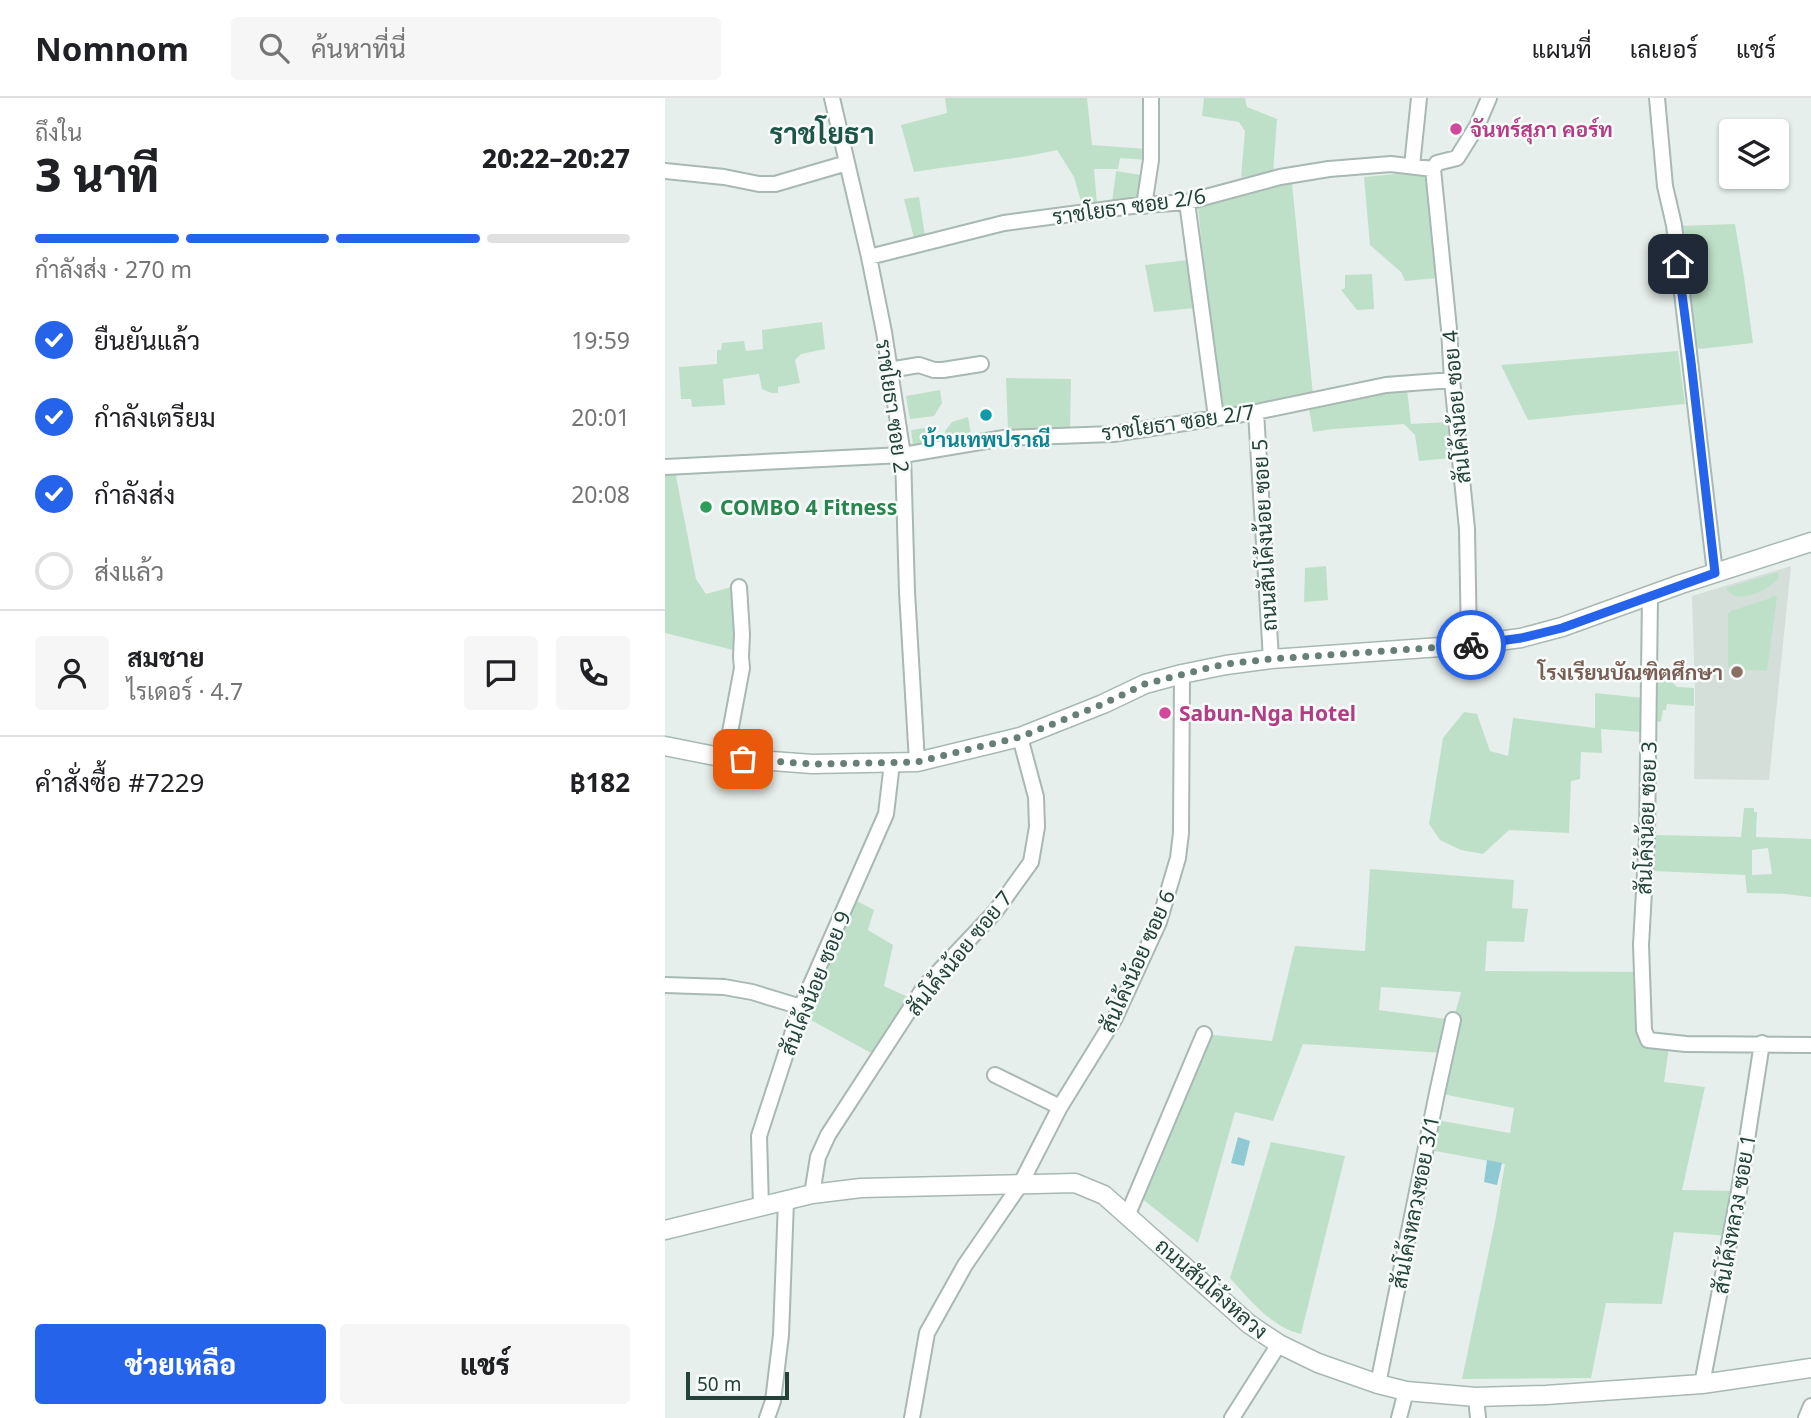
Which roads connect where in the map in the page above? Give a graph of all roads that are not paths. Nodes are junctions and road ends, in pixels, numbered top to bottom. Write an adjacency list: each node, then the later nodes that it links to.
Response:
1 (832, 98): 6 (street, ราชโยธา ซอย 2)
2 (1151, 98): 11 (street)
3 (1419, 98): 7 (street)
4 (1489, 98): 8 (street)
5 (1657, 98): 21 (street)
6 (847, 163): 9 (street); 12 (street, ราชโยธา ซอย 2)
7 (1412, 166): 8 (street, ราชโยธา ซอย 2/6); 10 (street, ราชโยธา ซอย 2/6)
8 (1433, 169): 15 (street, สันโค้งน้อย ซอย 4)
9 (665, 171)
10 (1187, 202): 11 (street, ราชโยธา ซอย 2/6); 17 (street)
11 (1144, 206): 12 (street, ราชโยธา ซอย 2/6)
12 (869, 257): 14 (street, ราชโยธา ซอย 2)
13 (981, 364): 14 (street)
14 (889, 370): 18 (street, ราชโยธา ซอย 2)
15 (1452, 380): 16 (street, ราชโยธา ซอย 2/7); 24 (street, สันโค้งน้อย ซอย 4)
16 (1256, 412): 17 (street, ราชโยธา ซอย 2/7); 25 (street, ถนนสันโค้งน้อย ซอย 5)
17 (1216, 417): 18 (street, ราชโยธา ซอย 2/7)
18 (903, 455): 19 (street, ราชโยธา ซอย 2/7); 30 (street, ราชโยธา ซอย 2)
19 (665, 467)
20 (1811, 542): 21 (street)
21 (1715, 573): 23 (street)
22 (739, 587): 29 (street)
23 (1650, 595): 24 (street); 36 (street, สันโค้งน้อย ซอย 3)
24 (1469, 645): 25 (street)
25 (1271, 659): 26 (street)
26 (1182, 674): 27 (street); 39 (street, สันโค้งน้อย ซอย 6)
27 (1020, 737): 30 (street); 41 (street, สันโค้งน้อย ซอย 7)
28 (665, 746): 29 (street)
29 (720, 757): 31 (street)
30 (917, 762): 31 (street)
31 (893, 763): 33 (street, สันโค้งน้อย ซอย 9)
32 (665, 985): 33 (street)
33 (801, 1007): 43 (street, สันโค้งน้อย ซอย 9)
34 (1453, 1020): 48 (street, สันโค้งหลวงซอย 3/1)
35 (1204, 1034): 44 (street)
36 (1762, 1043): 37 (street); 49 (street, สันโค้งหลวง ซอย 1)
37 (1811, 1045)
38 (995, 1075): 39 (street)
39 (1060, 1107): 40 (street, สันโค้งน้อย ซอย 6)
40 (1020, 1185): 41 (street, ถนนสันโค้งหลวง); 44 (street, ถนนสันโค้งหลวง); 54 (street, สันโค้งน้อย ซอย 6)
41 (812, 1194): 42 (street, ถนนสันโค้งหลวง)
42 (786, 1201): 43 (street, ถนนสันโค้งหลวง); 53 (street)
43 (761, 1207): 45 (street, ถนนสันโค้งหลวง)
44 (1128, 1214): 46 (street, ถนนสันโค้งหลวง)
45 (665, 1230)
46 (1279, 1344): 48 (street, ถนนสันโค้งหลวง); 55 (street)
47 (1811, 1368): 49 (street, ถนนสันโค้งหลวง)
48 (1378, 1384): 50 (street, ถนนสันโค้งหลวง)
49 (1702, 1384): 51 (street, ถนนสันโค้งหลวง)
50 (1406, 1391): 51 (street, ถนนสันโค้งหลวง); 56 (street)
51 (1476, 1397): 57 (street)
52 (1811, 1406): 58 (street)
53 (767, 1418)
54 (912, 1418)
55 (1231, 1418)
56 (1399, 1418)
57 (1478, 1418)
58 (1806, 1418)

